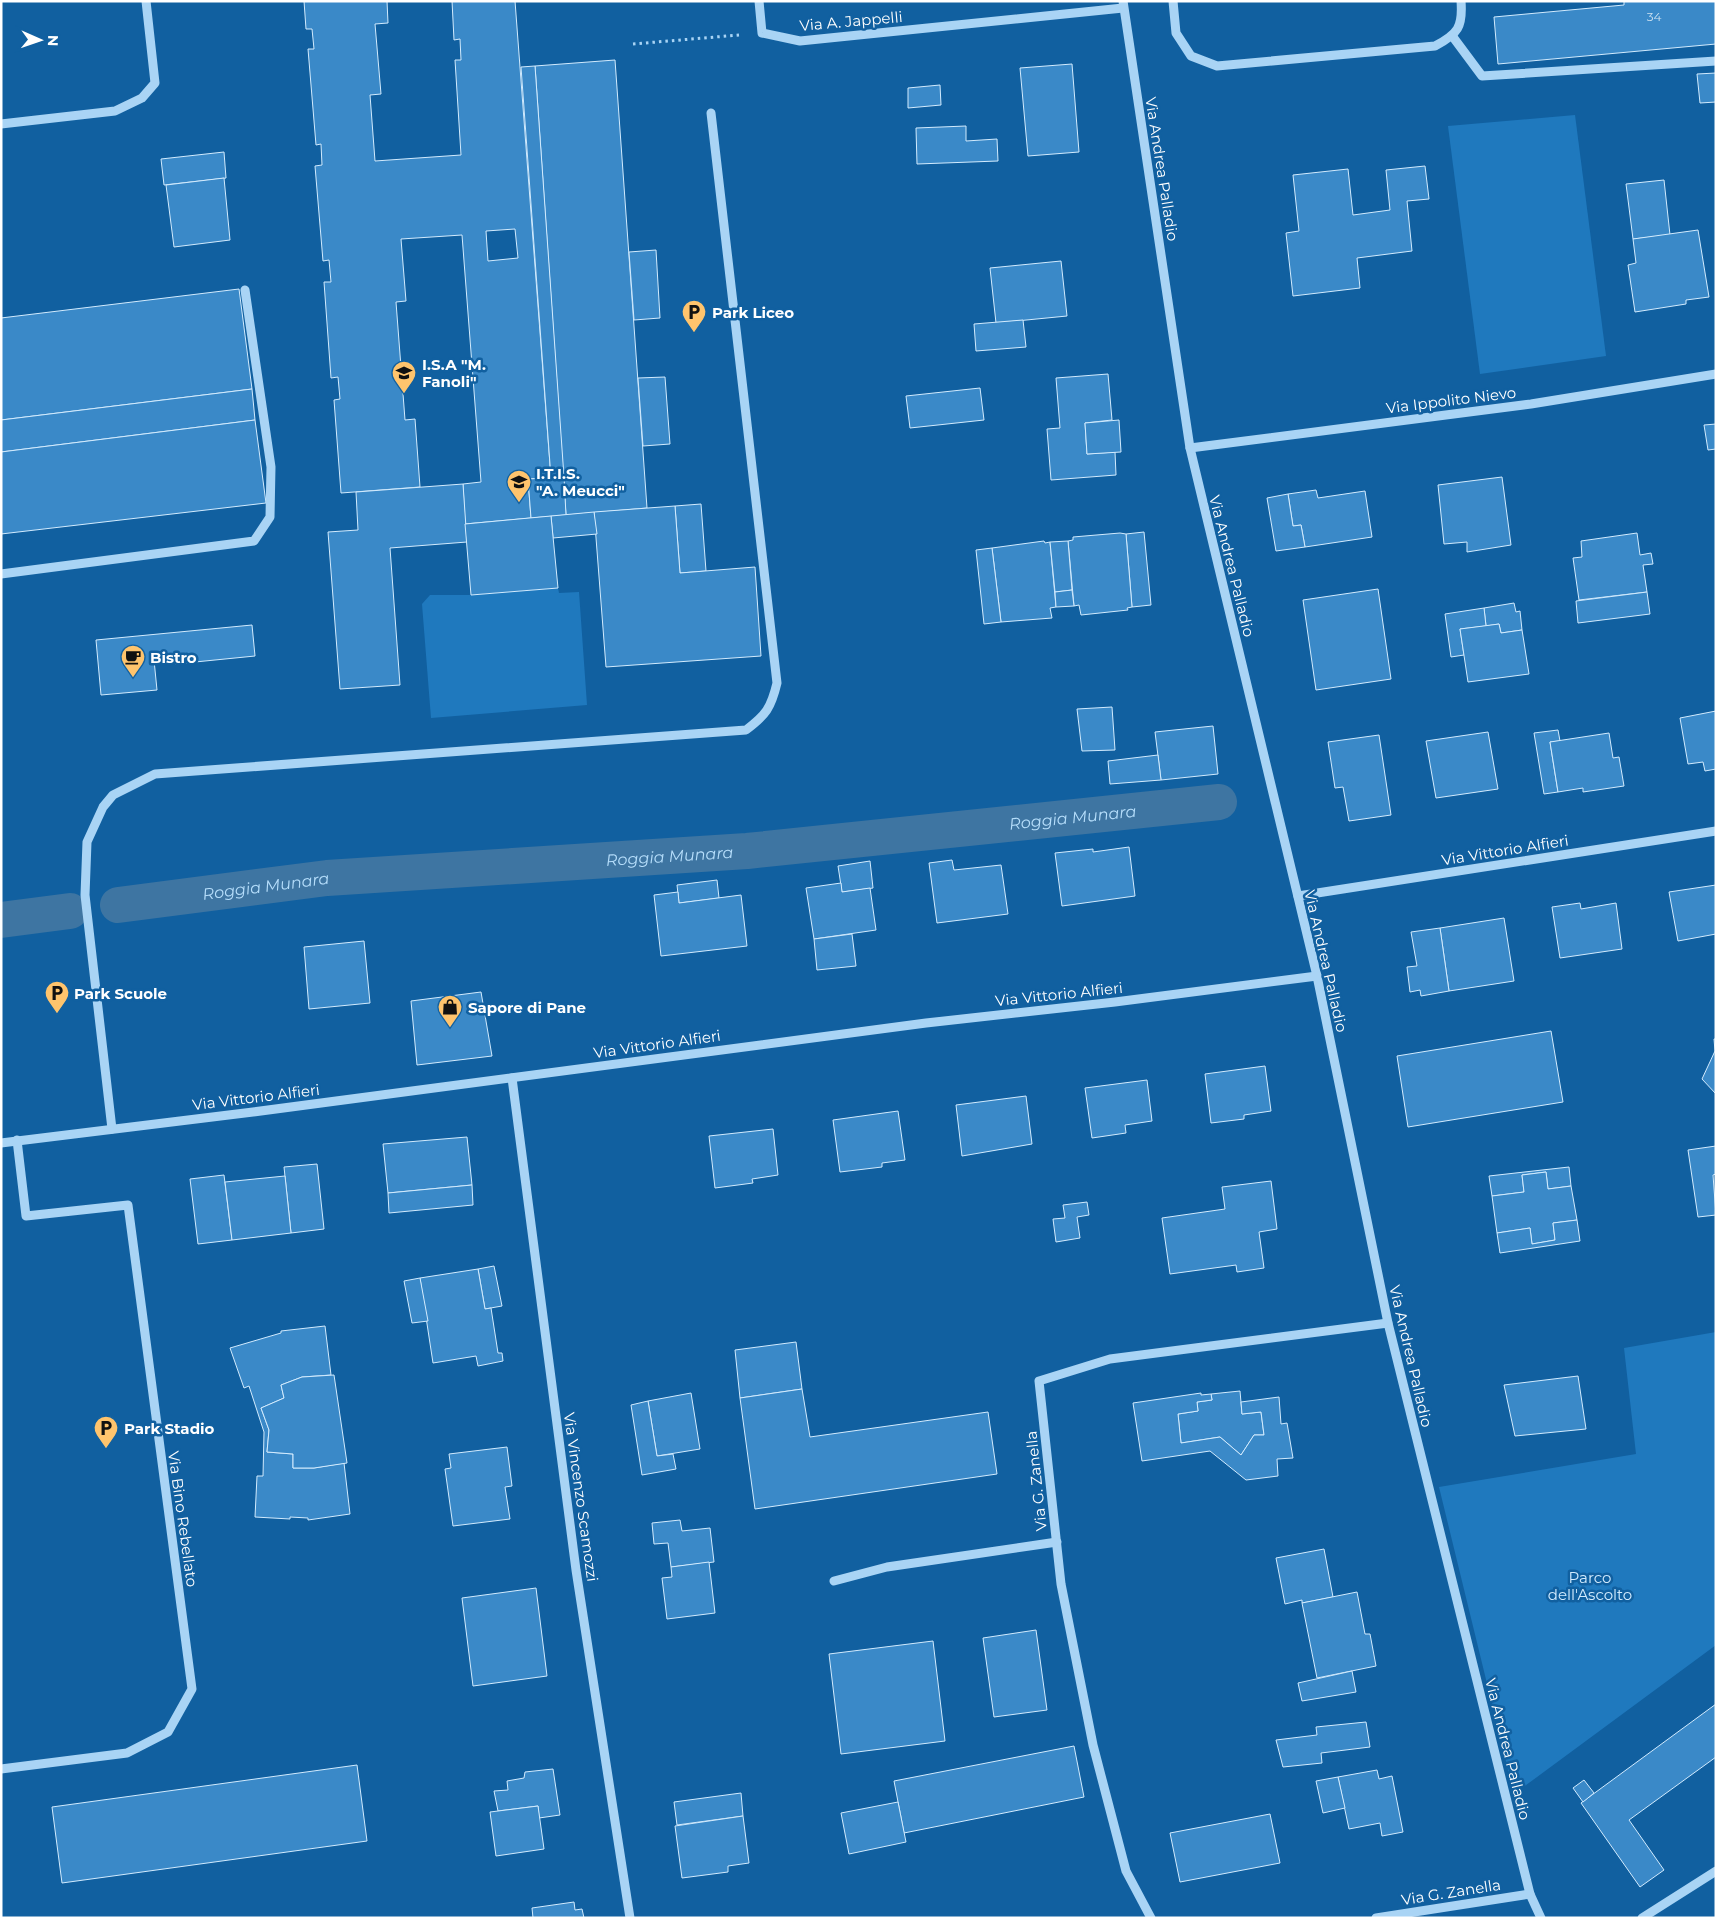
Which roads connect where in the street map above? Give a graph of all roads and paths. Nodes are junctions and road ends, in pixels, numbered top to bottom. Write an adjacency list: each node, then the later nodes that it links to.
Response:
1 (146, 1): 11 (street)
2 (759, 1): 6 (street)
3 (1173, 1): 7 (street)
4 (1461, 1): 7 (street)
5 (1123, 5): 6 (street, Via A. Jappelli); 14 (street, Via Andrea Palladio)
6 (762, 33): 8 (path)
7 (1453, 37): 9 (street)
8 (633, 44)
9 (1716, 61)
10 (711, 113): 20 (street)
11 (1, 124)
12 (244, 290): 15 (street)
13 (1716, 374): 14 (street, Via Ippolito Nievo)
14 (1190, 448): 17 (street, Via Andrea Palladio)
15 (1, 574)
16 (1716, 831): 17 (street, Via Vittorio Alfieri)
17 (1298, 896): 18 (street, Via Andrea Palladio)
18 (1317, 976): 19 (street, Via Vittorio Alfieri); 23 (street, Via Andrea Palladio)
19 (512, 1078): 20 (street, Via Vittorio Alfieri); 29 (street, Via Vincenzo Scamozzi)
20 (112, 1129): 21 (street, Via Vittorio Alfieri)
21 (17, 1140): 22 (street, Via Vittorio Alfieri); 26 (street, Via Bino Rebellato)
22 (1, 1143)
23 (1388, 1323): 24 (street, Via G. Zanella); 28 (street, Via Andrea Palladio)
24 (1057, 1542): 25 (street); 30 (street, Via G. Zanella)
25 (834, 1581)
26 (1, 1769)
27 (1716, 1871): 33 (street)
28 (1530, 1894): 31 (street, Via G. Zanella); 32 (street, Via Andrea Palladio)
29 (630, 1918)
30 (1151, 1918)
31 (1376, 1918)
32 (1541, 1918)
33 (1642, 1918)

